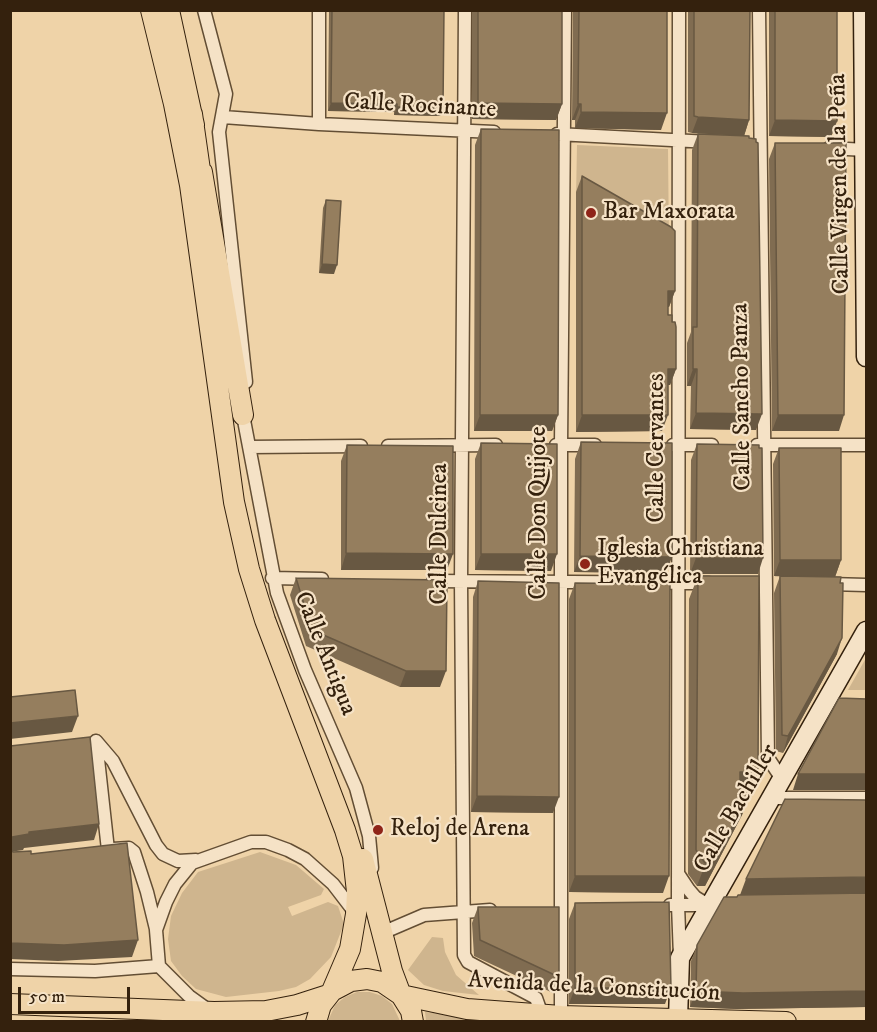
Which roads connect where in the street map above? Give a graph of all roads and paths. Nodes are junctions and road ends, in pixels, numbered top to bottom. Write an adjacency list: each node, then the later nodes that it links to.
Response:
1 (151, 10): 11 (main road)
2 (159, 10): 11 (main road)
3 (169, 10): 12 (main road)
4 (204, 10): 13 (street)
5 (319, 10): 14 (street)
6 (465, 10): 15 (street, Calle Dulcinea)
7 (565, 10): 18 (street, Calle Don Quijote)
8 (679, 10): 19 (street, Calle Cervantes)
9 (759, 10): 35 (street, Calle Sancho Panza)
10 (863, 10): 22 (street, Calle Virgen de la Peña)
11 (157, 31): 60 (main road)
12 (192, 114): 25 (main road); 54 (main road)
13 (223, 117): 14 (street, Calle Rocinante); 24 (street)
14 (319, 124): 15 (street, Calle Rocinante)
15 (464, 131): 16 (street, Calle Rocinante); 26 (street, Calle Dulcinea)
16 (509, 133)
17 (543, 134): 18 (street)
18 (565, 135): 19 (street); 29 (street, Calle Don Quijote)
19 (679, 141): 20 (street); 32 (street, Calle Cervantes)
20 (726, 143)
21 (819, 148): 22 (street)
22 (866, 150): 23 (street, Calle Virgen de la Peña)
23 (867, 357)
24 (247, 385)
25 (243, 415): 37 (street, Calle Antigua)
26 (462, 445): 27 (street); 37 (street); 41 (street, Calle Dulcinea)
27 (506, 445)
28 (539, 445): 29 (street)
29 (561, 445): 30 (street); 42 (street, Calle Don Quijote)
30 (608, 445)
31 (656, 445): 32 (street)
32 (679, 445): 33 (street); 43 (street, Calle Cervantes)
33 (722, 445)
34 (743, 445): 35 (street)
35 (764, 445): 36 (street); 48 (street, Calle Sancho Panza)
36 (867, 445)
37 (249, 447): 38 (street, Calle Antigua)
38 (273, 578): 39 (street); 54 (street, Calle Antigua)
39 (331, 579)
40 (426, 581): 41 (street)
41 (461, 582): 42 (street); 59 (street, Calle Dulcinea)
42 (561, 582): 43 (street); 71 (street, Calle Don Quijote)
43 (679, 583): 44 (street); 52 (street, Calle Cervantes)
44 (723, 584)
45 (822, 584): 46 (street)
46 (867, 585)
47 (867, 631): 48 (street, Calle Bachiller)
48 (782, 779): 49 (street, Calle Bachiller)
49 (771, 798): 50 (street); 57 (street, Calle Bachiller)
50 (867, 798)
51 (198, 860): 60 (street); 61 (street); 61 (street)
52 (678, 873): 56 (street, Calle Cervantes); 57 (street)
53 (732, 904): 57 (street)
54 (375, 905): 62 (main road)
55 (655, 905): 56 (street)
56 (678, 905): 57 (street); 63 (street, Calle Cervantes)
57 (709, 905): 63 (street, Calle Bachiller)
58 (506, 909): 59 (street)
59 (462, 912): 62 (street); 70 (street, Calle Dulcinea)
60 (357, 914): 66 (main road)
61 (156, 930): 64 (street)
62 (382, 933): 67 (main road)
63 (680, 958): 72 (street, Calle Bachiller)
64 (159, 966): 65 (street); 69 (street)
65 (10, 969)
66 (330, 993): 67 (main road, Avenida de la Constitución); 69 (main road); 73 (main road)
67 (401, 995): 70 (main road, Avenida de la Constitución); 74 (main road)
68 (10, 1004): 69 (main road)
69 (214, 1012)
70 (542, 1015): 71 (main road, Avenida de la Constitución)
71 (561, 1016): 72 (main road, Avenida de la Constitución)
72 (678, 1019): 75 (main road, Avenida de la Constitución)
73 (316, 1022)
74 (413, 1022)
75 (786, 1022)

